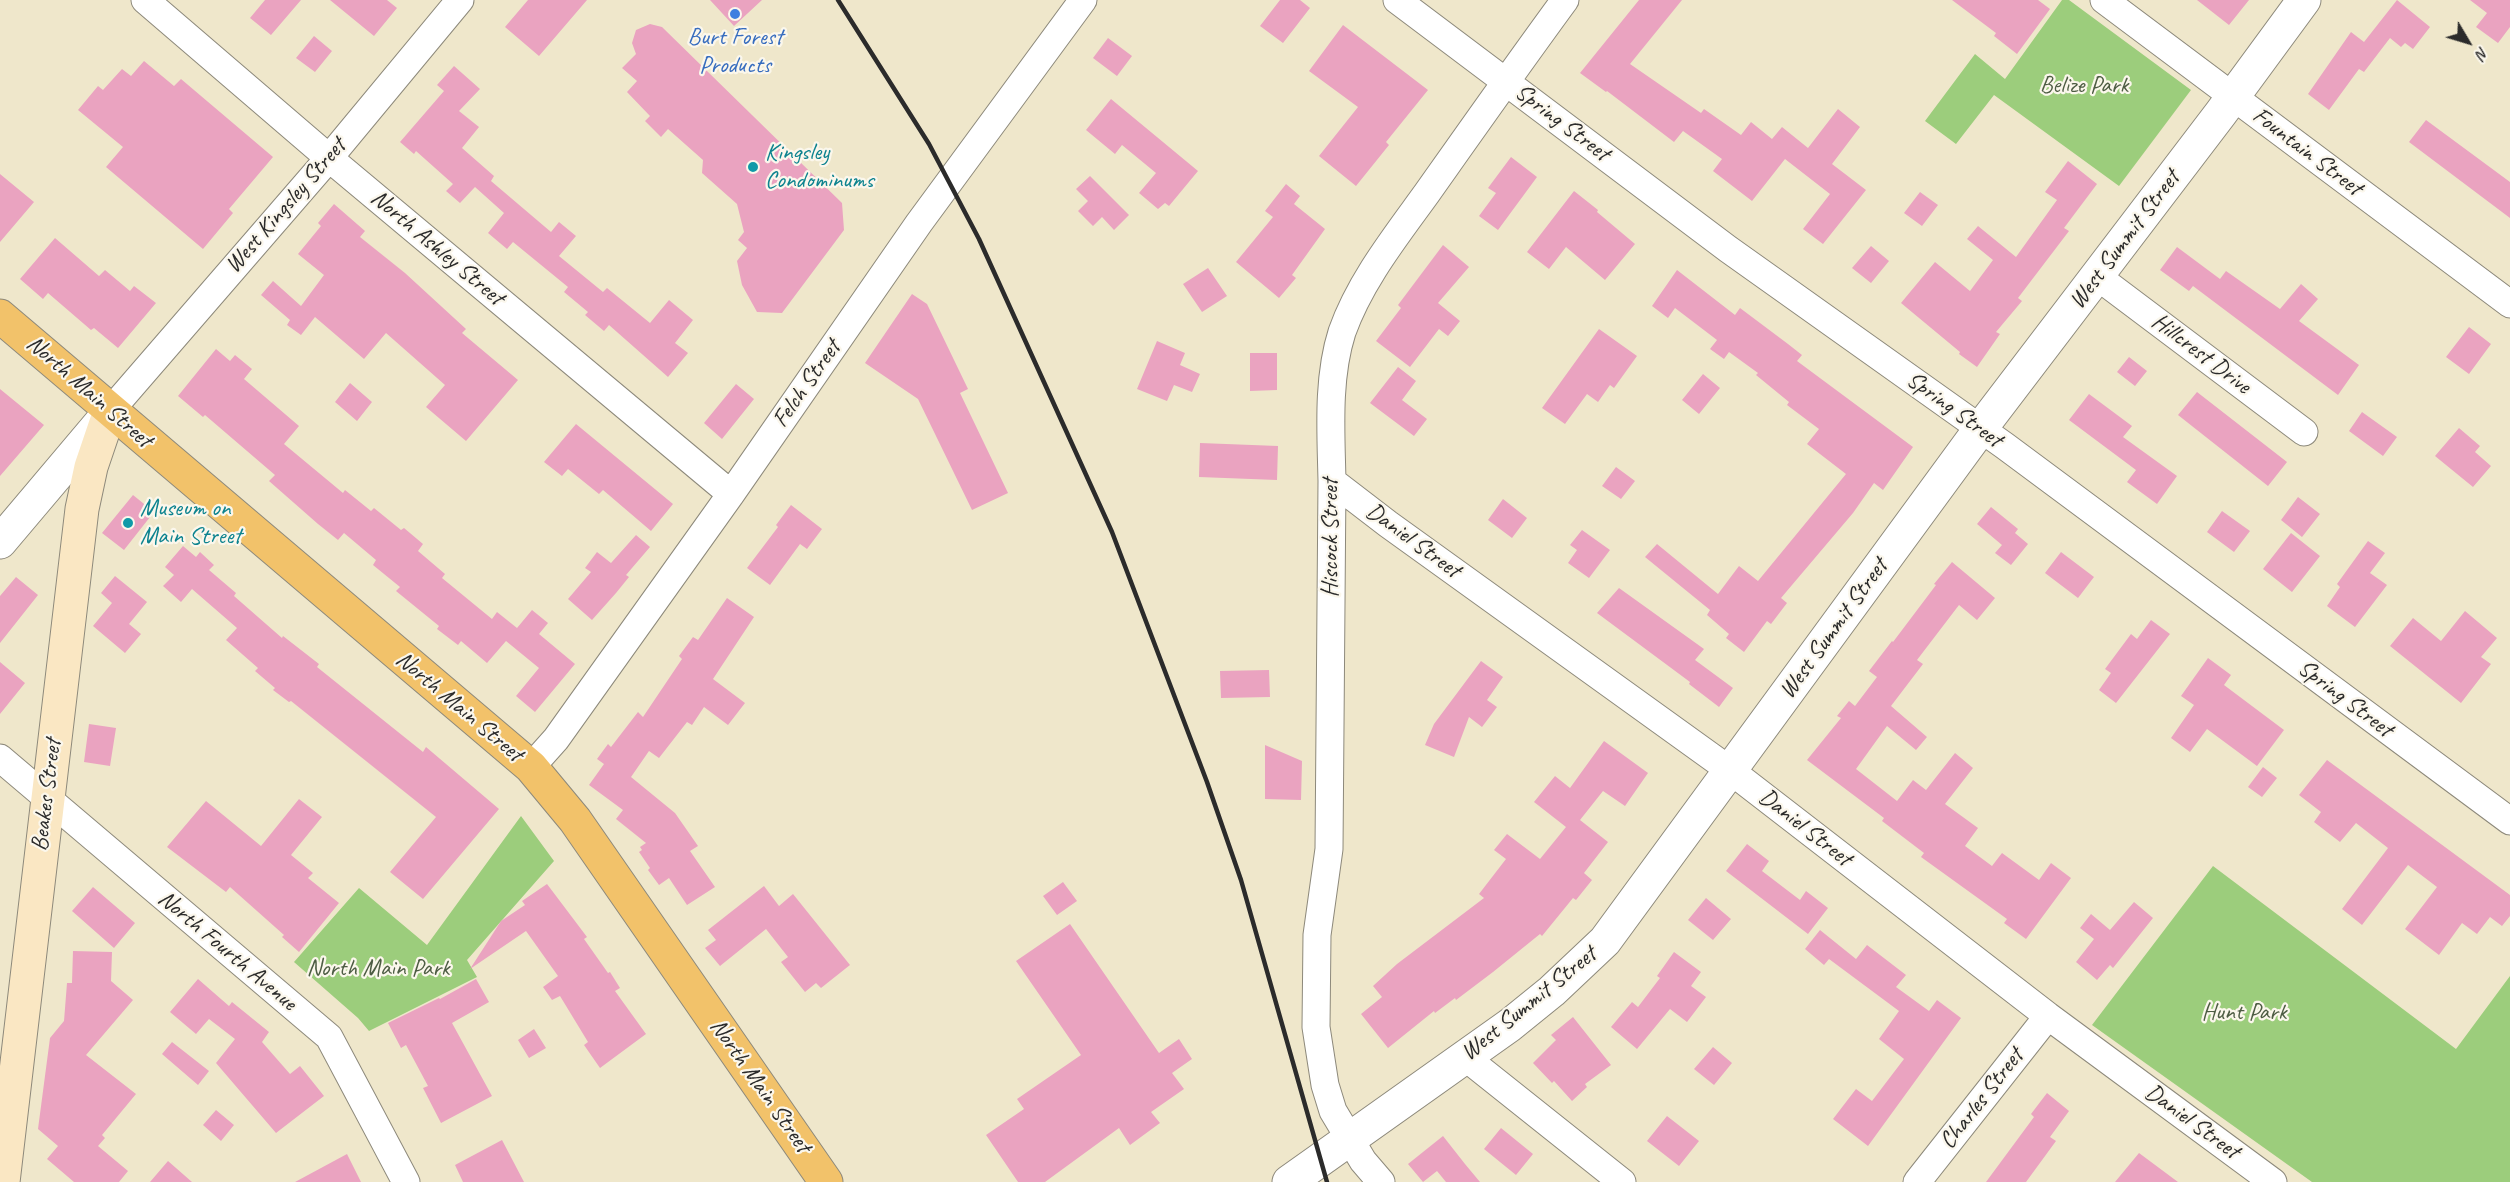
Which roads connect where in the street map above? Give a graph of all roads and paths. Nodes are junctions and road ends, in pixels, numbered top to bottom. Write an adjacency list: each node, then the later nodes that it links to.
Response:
1 (145, 0): 10 (street, North Ashley Street)
2 (460, 0): 10 (street, West Kingsley Street)
3 (1083, 0): 18 (street, Felch Street)
4 (1397, 0): 8 (street, Spring Street)
5 (1565, 0): 8 (street, Hiscock Street)
6 (2104, 0): 9 (street, Fountain Street)
7 (2304, 0): 9 (street, West Summit Street)
8 (1506, 81): 15 (street, Spring Street); 17 (street, Hiscock Street)
9 (2234, 97): 11 (street, West Summit Street); 12 (street, Fountain Street)
10 (329, 158): 14 (street, West Kingsley Street); 18 (street, North Ashley Street)
11 (2098, 277): 15 (street, West Summit Street); 16 (street, Hillcrest Drive)
12 (2510, 304)
13 (0, 316): 14 (main road, North Main Street)
14 (110, 411): 19 (street); 21 (main road, North Main Street); 23 (main road, Beakes Street)
15 (1981, 428): 22 (street, West Summit Street); 24 (street, Spring Street)
16 (2304, 432)
17 (1332, 481): 22 (street, Daniel Street); 27 (street, Hiscock Street)
18 (731, 494): 21 (street, Felch Street)
19 (0, 542)
20 (0, 758): 23 (street, North Fourth Avenue)
21 (531, 767): 30 (main road, North Main Street)
22 (1731, 771): 25 (street, Daniel Street); 26 (street, West Summit Street)
23 (46, 798): 28 (main road, Beakes Street); 29 (street, North Fourth Avenue)
24 (2510, 821)
25 (2048, 1016): 34 (street, Charles Street); 35 (street, Daniel Street)
26 (1465, 1057): 27 (street, West Summit Street); 33 (street)
27 (1349, 1139): 31 (street, West Summit Street); 32 (street, Hiscock Street)
28 (3, 1182)
29 (406, 1182)
30 (826, 1182)
31 (1288, 1182)
32 (1381, 1182)
33 (1622, 1182)
34 (1917, 1182)
35 (2273, 1182)

